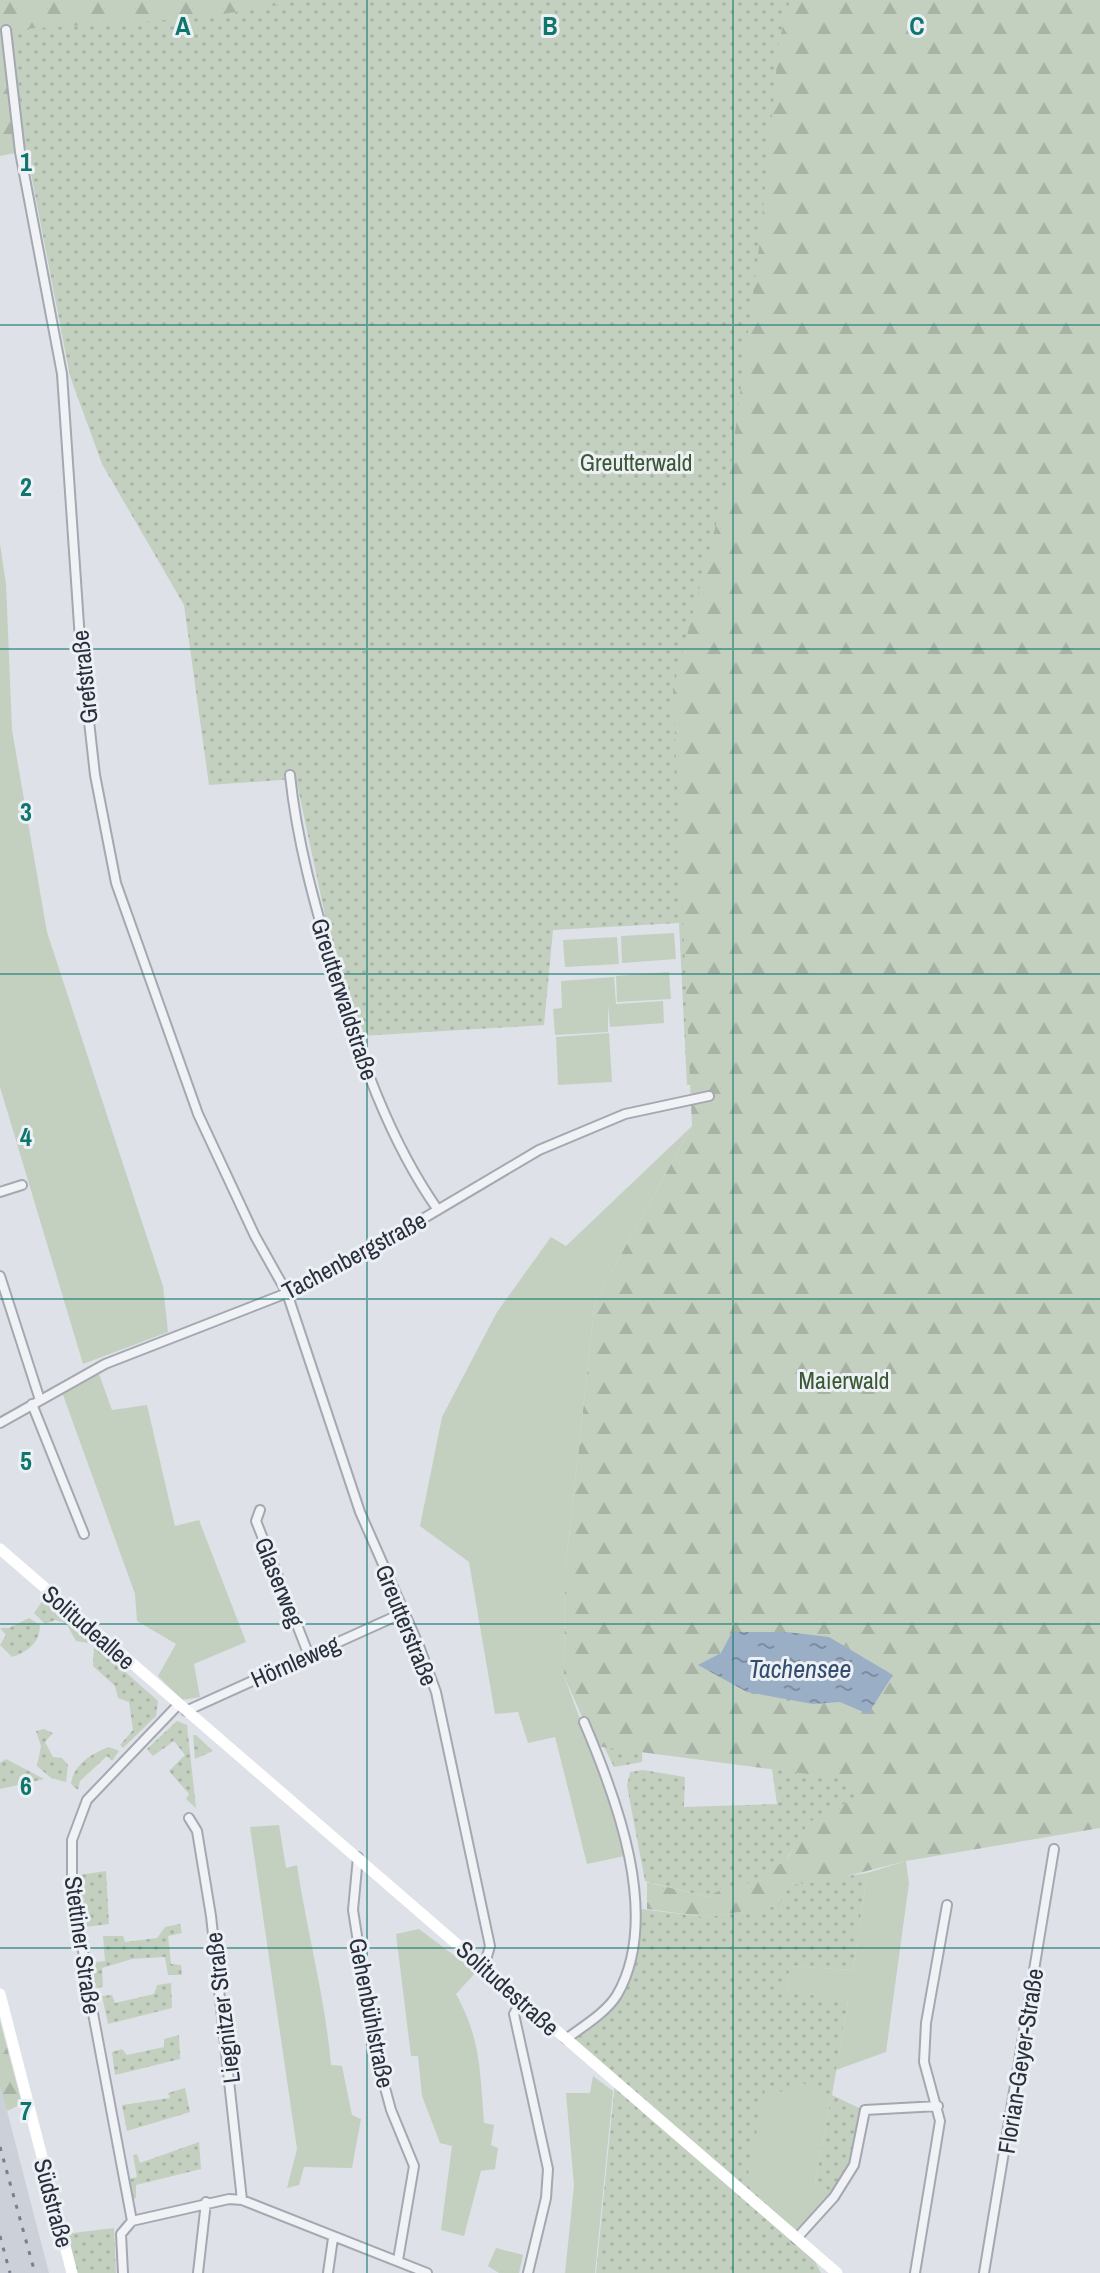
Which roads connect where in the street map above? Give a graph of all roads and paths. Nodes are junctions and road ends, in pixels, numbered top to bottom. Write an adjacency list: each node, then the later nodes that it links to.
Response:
1 (6, 30): 8 (street, Grefstraße)
2 (290, 775): 6 (street, Greutterwaldstraße)
3 (709, 1096): 6 (street, Tachenbergstraße)
4 (22, 1185): 5 (street)
5 (0, 1192)
6 (438, 1210): 8 (street, Tachenbergstraße)
7 (0, 1276): 9 (street)
8 (287, 1293): 9 (street, Tachenbergstraße); 14 (street, Greutterstraße)
9 (36, 1402): 10 (street, Tachenbergstraße); 12 (street)
10 (0, 1423)
11 (260, 1510): 15 (street, Glaserweg)
12 (84, 1534)
13 (0, 1549): 16 (main road, Solitudeallee)
14 (405, 1612): 15 (street, Hörnleweg); 22 (street, Greutterstraße)
15 (308, 1653): 16 (street, Hörnleweg)
16 (182, 1708): 20 (main road, Solitudestraße); 29 (street, Stettiner Straße)
17 (584, 1722): 25 (street)
18 (189, 1818): 27 (street, Liegnitzer Straße)
19 (1054, 1849): 41 (street, Florian-Geyer-Straße)
20 (358, 1856): 22 (main road, Solitudestraße); 32 (street, Gehenbühlstraße)
21 (947, 1905): 26 (street)
22 (484, 1967): 24 (main road, Solitudestraße)
23 (0, 1994): 33 (main road, Südstraße)
24 (522, 2000): 25 (main road, Solitudestraße); 38 (street)
25 (566, 2039): 31 (main road, Solitudestraße)
26 (938, 2106): 31 (street); 40 (street)
27 (242, 2200): 28 (street); 30 (street)
28 (206, 2202): 29 (street); 35 (street)
29 (132, 2221): 34 (street)
30 (333, 2238): 32 (street); 36 (street)
31 (796, 2239): 39 (main road, Solitudestraße)
32 (398, 2260): 37 (street)
33 (72, 2273)
34 (123, 2273)
35 (198, 2273)
36 (328, 2273)
37 (427, 2273)
38 (528, 2273)
39 (837, 2273)
40 (915, 2273)
41 (984, 2273)

